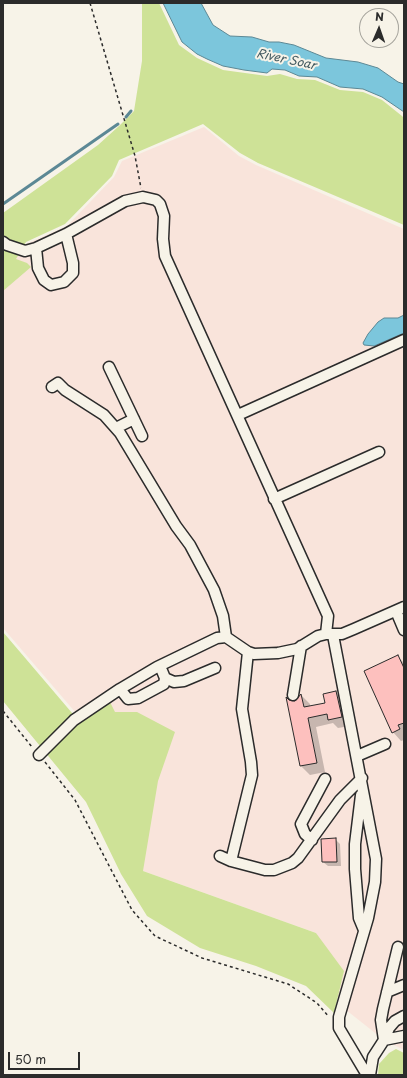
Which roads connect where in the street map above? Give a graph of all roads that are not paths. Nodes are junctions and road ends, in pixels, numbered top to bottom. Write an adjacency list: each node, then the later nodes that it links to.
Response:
1 (66, 234): 3 (lane); 3 (lane); 7 (lane)
2 (3, 242): 3 (lane)
3 (36, 248)
4 (404, 340): 7 (lane)
5 (109, 366): 8 (lane)
6 (52, 387): 9 (lane)
7 (238, 415): 12 (lane)
8 (134, 419): 9 (lane); 10 (lane)
9 (116, 428): 16 (lane)
10 (142, 436)
11 (379, 452): 12 (lane)
12 (274, 499): 15 (lane)
13 (400, 609): 14 (lane); 15 (lane)
14 (404, 630)
15 (330, 634): 17 (lane); 26 (lane)
16 (226, 637): 18 (lane); 19 (lane)
17 (301, 646): 18 (lane); 23 (lane)
18 (248, 652): 31 (lane)
19 (160, 666): 21 (lane); 22 (lane)
20 (215, 668): 21 (lane)
21 (165, 678): 22 (lane)
22 (120, 689): 25 (lane)
23 (293, 695)
24 (385, 744): 26 (lane)
25 (39, 755)
26 (358, 756): 28 (lane)
27 (325, 779): 29 (lane)
28 (362, 782): 29 (lane); 32 (lane); 32 (lane)
29 (312, 840): 31 (lane)
30 (220, 856): 31 (lane)
31 (231, 861)
32 (364, 930): 39 (lane)
33 (398, 947): 35 (lane)
34 (404, 985): 35 (lane)
35 (387, 992): 38 (lane)
36 (404, 1016): 38 (lane)
37 (404, 1036): 38 (lane)
38 (384, 1040): 40 (lane)
39 (367, 1075)
40 (370, 1075)

